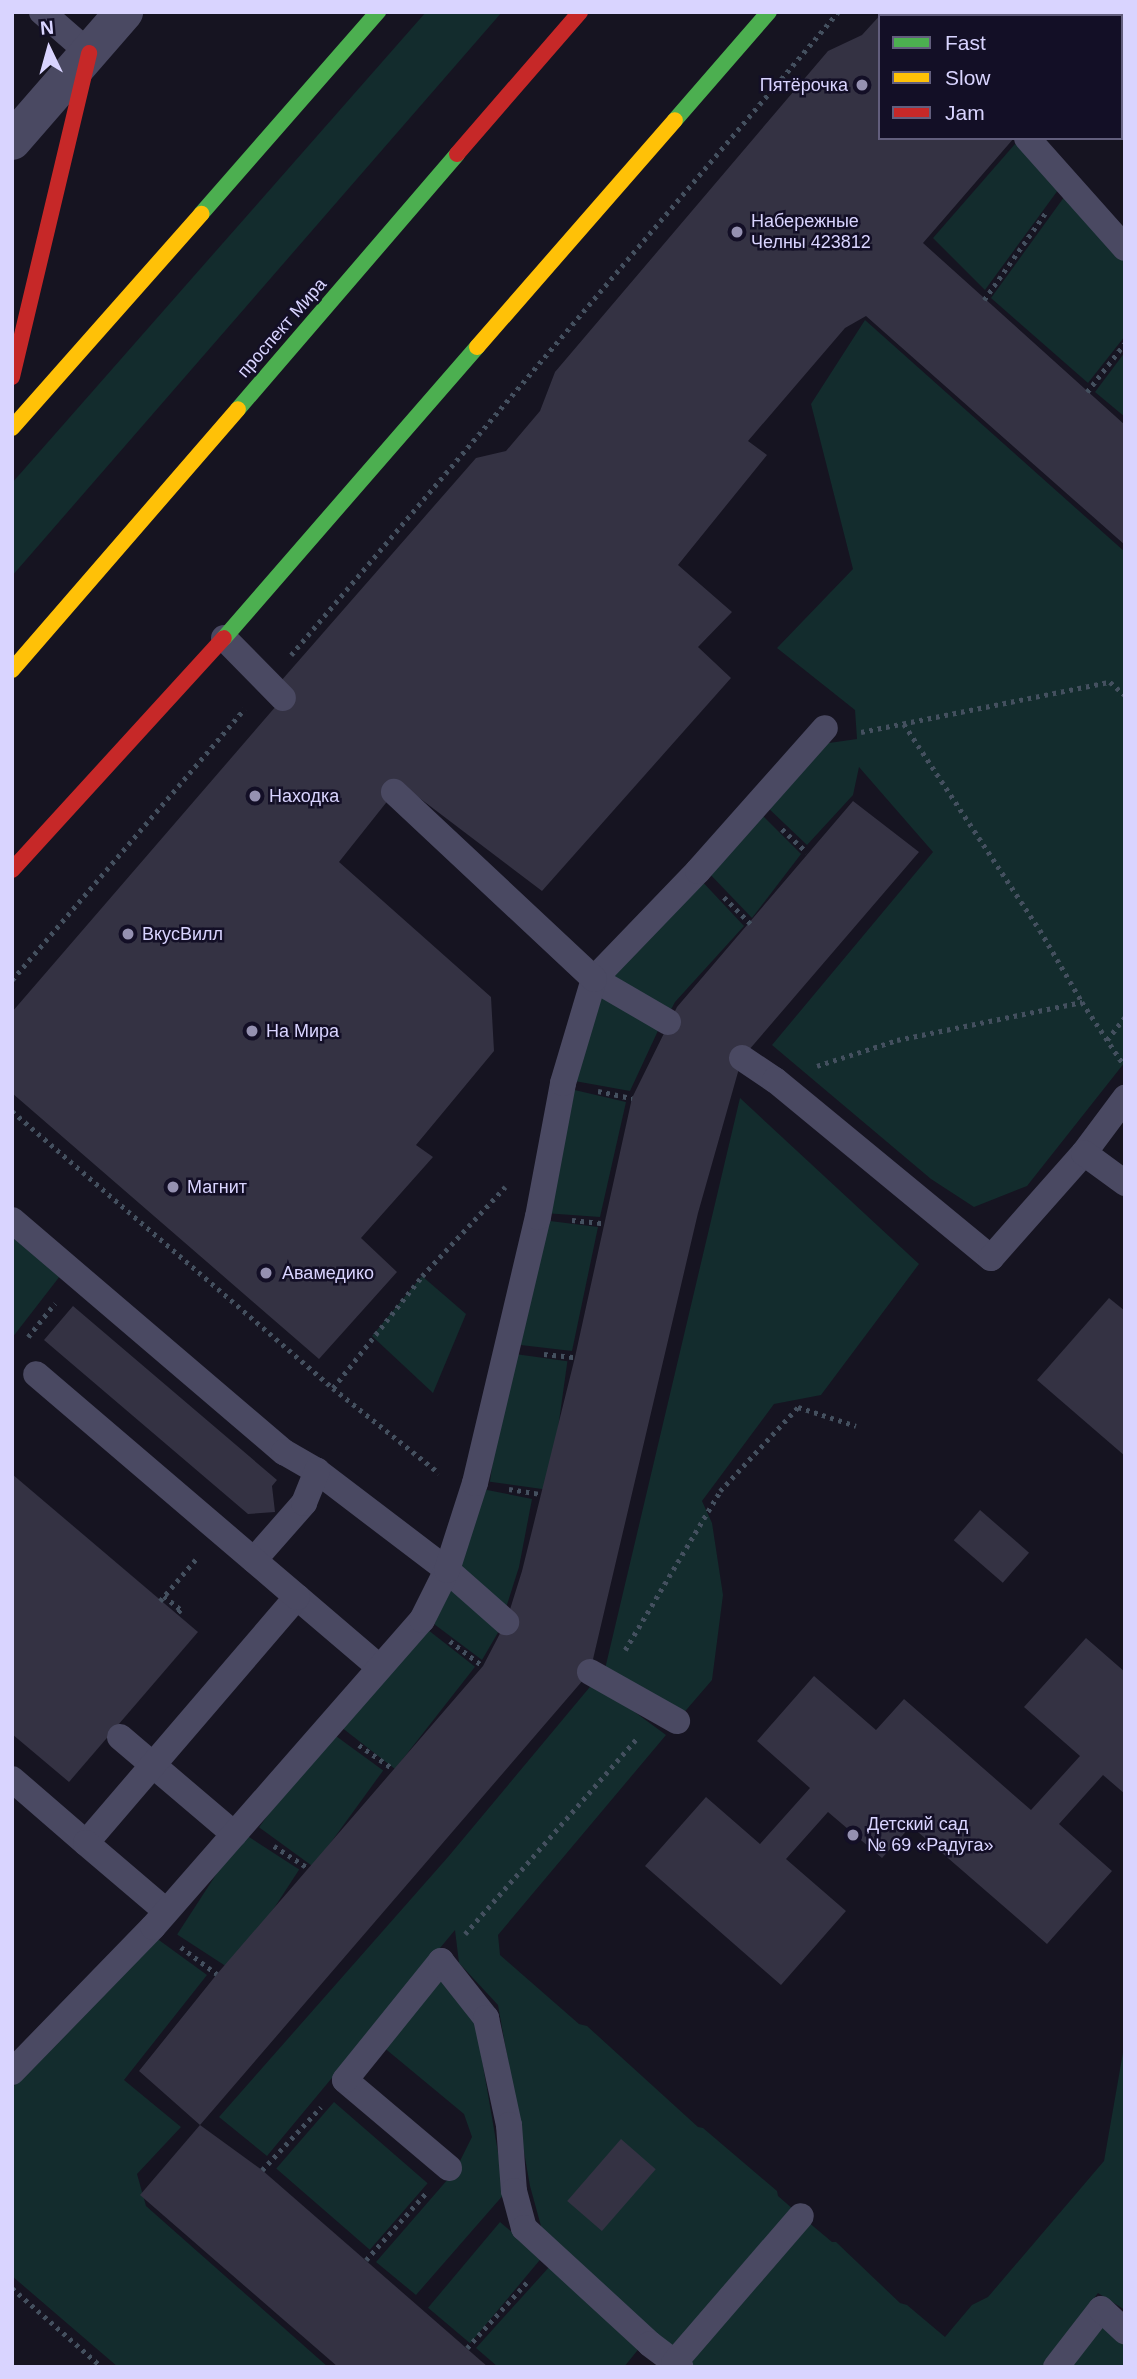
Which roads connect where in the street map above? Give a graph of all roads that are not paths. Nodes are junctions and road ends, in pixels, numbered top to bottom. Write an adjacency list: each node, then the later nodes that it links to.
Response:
1 (42, 12): 6 (lane)
2 (124, 12): 6 (street)
3 (377, 12): 11 (street)
4 (580, 12): 13 (street, проспект Мира)
5 (769, 12): 12 (street)
6 (89, 53): 8 (street); 10 (street)
7 (1029, 140): 9 (lane)
8 (12, 141)
9 (1125, 248)
10 (12, 377)
11 (12, 428)
12 (224, 638): 14 (lane); 17 (street)
13 (12, 670)
14 (276, 690)
15 (819, 734): 18 (lane)
16 (394, 792): 18 (lane)
17 (12, 870)
18 (594, 979): 19 (lane); 28 (lane)
19 (668, 1022)
20 (743, 1058): 22 (lane)
21 (1125, 1098): 22 (lane)
22 (1084, 1153): 23 (lane)
23 (1125, 1183)
24 (12, 1220): 26 (lane)
25 (36, 1374): 27 (lane)
26 (317, 1471): 27 (lane); 28 (lane)
27 (254, 1560): 29 (lane)
28 (447, 1570): 30 (lane); 31 (lane)
29 (297, 1597): 31 (lane); 35 (lane)
30 (506, 1622)
31 (379, 1667): 37 (lane)
32 (598, 1676): 33 (lane)
33 (668, 1716)
34 (120, 1737): 35 (lane)
35 (153, 1766): 37 (lane); 38 (lane)
36 (12, 1779): 38 (lane)
37 (234, 1834): 39 (lane)
38 (86, 1843): 39 (lane)
39 (166, 1911): 40 (lane)
40 (12, 2072)
41 (449, 2168): 44 (lane)
42 (801, 2216): 44 (lane)
43 (1125, 2331): 45 (lane)
44 (677, 2365)
45 (1056, 2367)

